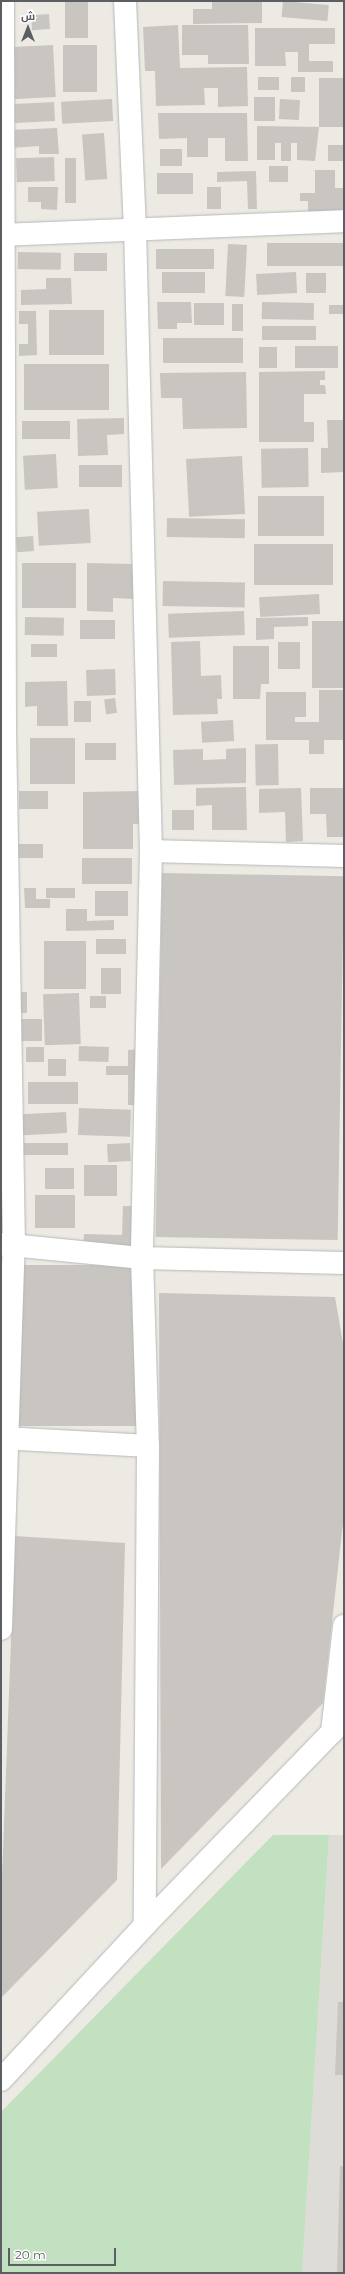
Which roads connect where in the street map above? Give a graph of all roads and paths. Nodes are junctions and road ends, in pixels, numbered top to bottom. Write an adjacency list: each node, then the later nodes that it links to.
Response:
1 (3, 1): 5 (street)
2 (125, 1): 4 (street)
3 (344, 221): 4 (street)
4 (135, 229): 5 (street); 6 (street)
5 (2, 235): 8 (street)
6 (151, 851): 7 (street); 9 (street)
7 (344, 856)
8 (8, 1244): 9 (street); 11 (street)
9 (142, 1258): 10 (street); 12 (street)
10 (344, 1263)
11 (5, 1438): 12 (street); 14 (street)
12 (148, 1446): 16 (street)
13 (344, 1626): 15 (street)
14 (1, 1629)
15 (338, 1726): 16 (street)
16 (145, 1925): 17 (street)
17 (1, 2080)

